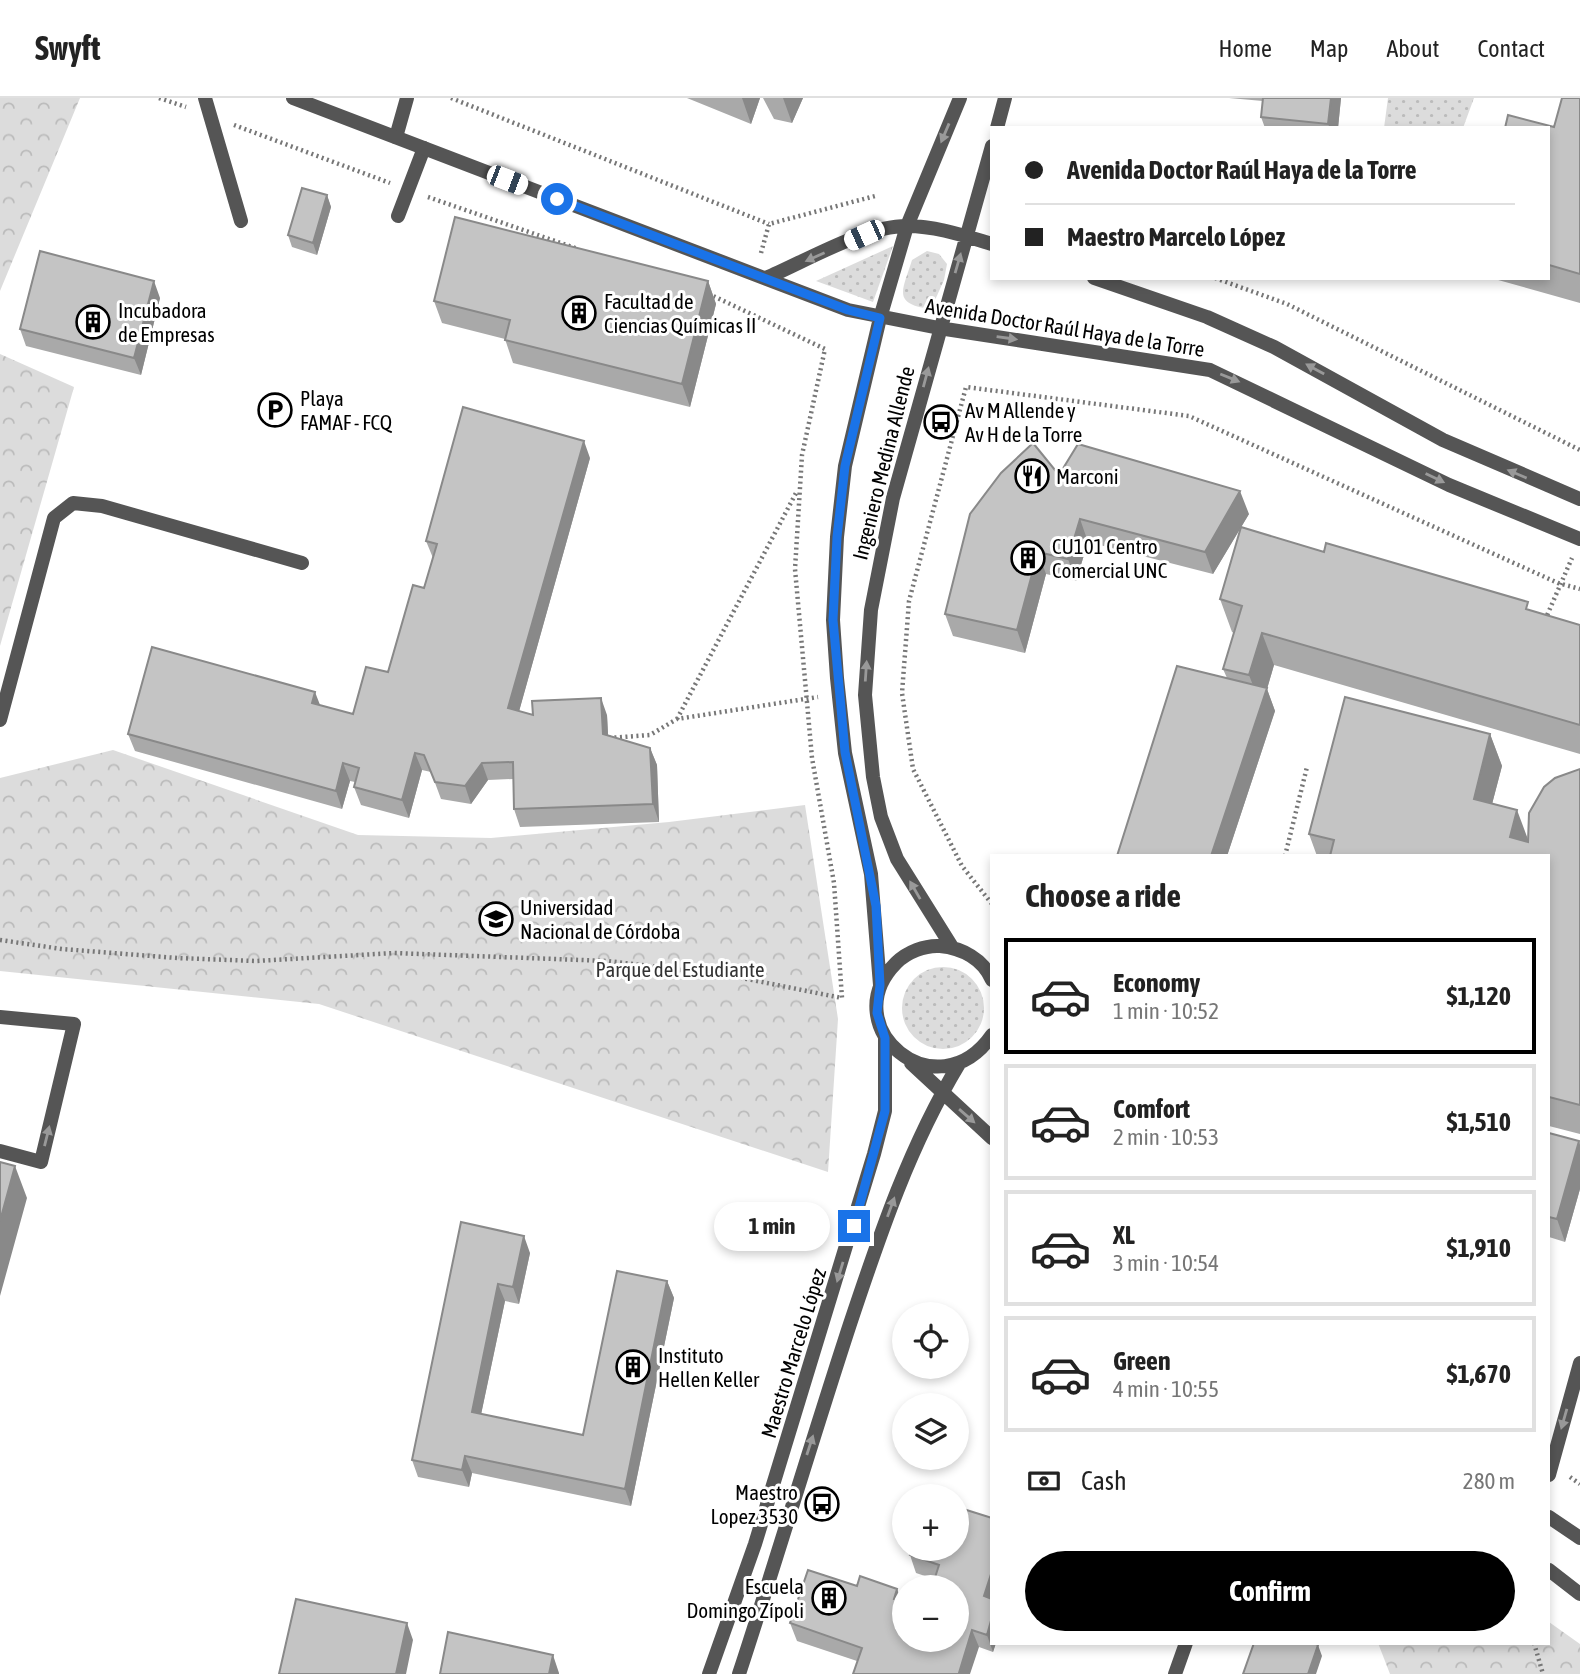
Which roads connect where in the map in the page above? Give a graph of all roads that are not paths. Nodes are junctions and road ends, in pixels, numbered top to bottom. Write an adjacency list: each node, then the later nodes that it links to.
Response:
1 (205, 98): 11 (street)
2 (293, 98): 7 (street, Avenida Doctor Raúl Haya de la Torre)
3 (407, 98): 7 (street)
4 (960, 98): 12 (street, Ingeniero Medina Allende, one-way to 12)
5 (1005, 98): 6 (street)
6 (998, 126)
7 (396, 137): 8 (street, Avenida Doctor Raúl Haya de la Torre)
8 (424, 148): 10 (street); 15 (street, Avenida Doctor Raúl Haya de la Torre)
9 (990, 153): 13 (street, Ingeniero Medina Allende)
10 (398, 216)
11 (241, 221)
12 (907, 226): 13 (street); 15 (street, one-way to 15); 17 (street, Ingeniero Medina Allende)
13 (966, 236): 14 (street); 18 (street, Ingeniero Medina Allende, one-way to 13)
14 (990, 243)
15 (761, 276): 17 (street, Avenida Doctor Raúl Haya de la Torre)
16 (1100, 280): 19 (street, Avenida Doctor Raúl Haya de la Torre, one-way to 16)
17 (880, 318): 18 (street, Avenida Doctor Raúl Haya de la Torre); 25 (street, Ingeniero Medina Allende)
18 (939, 328): 20 (street, Avenida Doctor Raúl Haya de la Torre, one-way to 20); 23 (street, Ingeniero Medina Allende, one-way to 18)
19 (1580, 499)
20 (1577, 546)
21 (302, 563): 22 (street)
22 (0, 720)
23 (951, 947): 24 (street); 25 (street)
24 (990, 977)
25 (880, 985): 28 (street, Maestro Marcelo López)
26 (0, 1017): 33 (street, one-way to 26)
27 (990, 1037): 30 (street, Maestro Marcelo López)
28 (885, 1038): 29 (street); 41 (street, Maestro Marcelo López, one-way to 41)
29 (909, 1060): 30 (street); 31 (street)
30 (959, 1064): 31 (street, Maestro Marcelo López)
31 (941, 1093): 32 (street, one-way to 32); 42 (street, Maestro Marcelo López, one-way to 31)
32 (990, 1136)
33 (0, 1151)
34 (1580, 1363): 35 (street, one-way to 35)
35 (1550, 1471)
36 (1550, 1518): 37 (street)
37 (1580, 1538)
38 (1550, 1571): 39 (street)
39 (1580, 1594)
40 (1185, 1645): 43 (street)
41 (709, 1674)
42 (739, 1674)
43 (1175, 1674)

